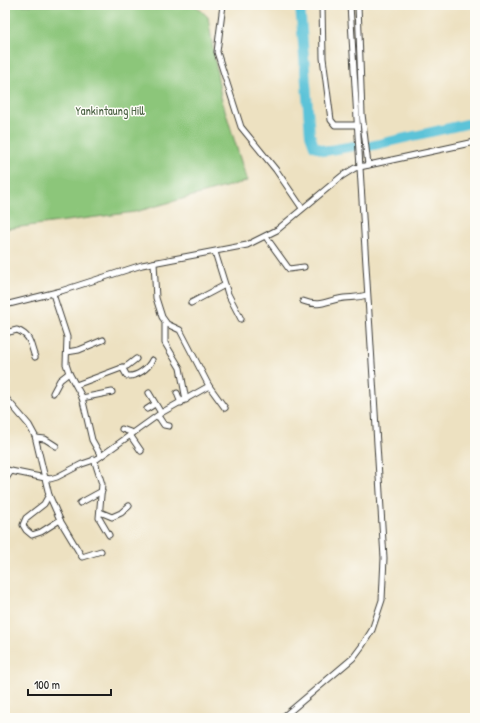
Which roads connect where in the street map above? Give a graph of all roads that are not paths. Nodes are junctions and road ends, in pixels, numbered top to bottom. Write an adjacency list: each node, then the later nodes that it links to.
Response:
1 (223, 5): 8 (street)
2 (322, 5): 5 (street)
3 (350, 5): 5 (street)
4 (358, 5): 7 (street)
5 (357, 125): 7 (street)
6 (475, 142): 7 (street)
7 (363, 166): 8 (street); 15 (street)
8 (302, 208): 9 (street)
9 (266, 237): 10 (street); 12 (street)
10 (215, 252): 11 (street); 13 (street)
11 (154, 263): 14 (street); 20 (street)
12 (304, 268)
13 (225, 285): 17 (street); 19 (street)
14 (53, 294): 18 (street); 23 (street)
15 (367, 296): 16 (street); 63 (street)
16 (303, 301)
17 (191, 303)
18 (5, 305)
19 (241, 319)
20 (165, 322): 30 (street); 37 (street)
21 (5, 333): 24 (street)
22 (103, 340): 23 (street)
23 (67, 352): 28 (street)
24 (35, 356)
25 (136, 359): 27 (street)
26 (152, 360): 27 (street)
27 (122, 367): 29 (street)
28 (69, 373): 29 (street); 32 (street)
29 (76, 385): 36 (street)
30 (209, 386): 37 (street); 40 (street)
31 (112, 392): 36 (street)
32 (54, 393)
33 (149, 393): 39 (street)
34 (177, 393): 38 (street)
35 (5, 397): 46 (street)
36 (82, 398): 49 (street)
37 (186, 400): 38 (street)
38 (181, 403): 42 (street)
39 (155, 404): 41 (street); 42 (street)
40 (226, 408)
41 (147, 409)
42 (159, 414): 43 (street); 45 (street)
43 (169, 426)
44 (122, 429): 45 (street)
45 (132, 434): 48 (street); 49 (street)
46 (36, 438): 47 (street); 53 (street)
47 (56, 446)
48 (141, 451)
49 (101, 456): 50 (street)
50 (94, 459): 53 (street); 55 (street)
51 (5, 469): 52 (street)
52 (11, 471): 53 (street); 54 (street)
53 (45, 478): 56 (street)
54 (5, 480)
55 (102, 491): 57 (street); 59 (street)
56 (49, 495): 60 (street); 60 (street)
57 (80, 503)
58 (129, 506): 59 (street)
59 (100, 512): 61 (street)
60 (60, 520): 62 (street)
61 (109, 535)
62 (101, 551)
63 (282, 718)

